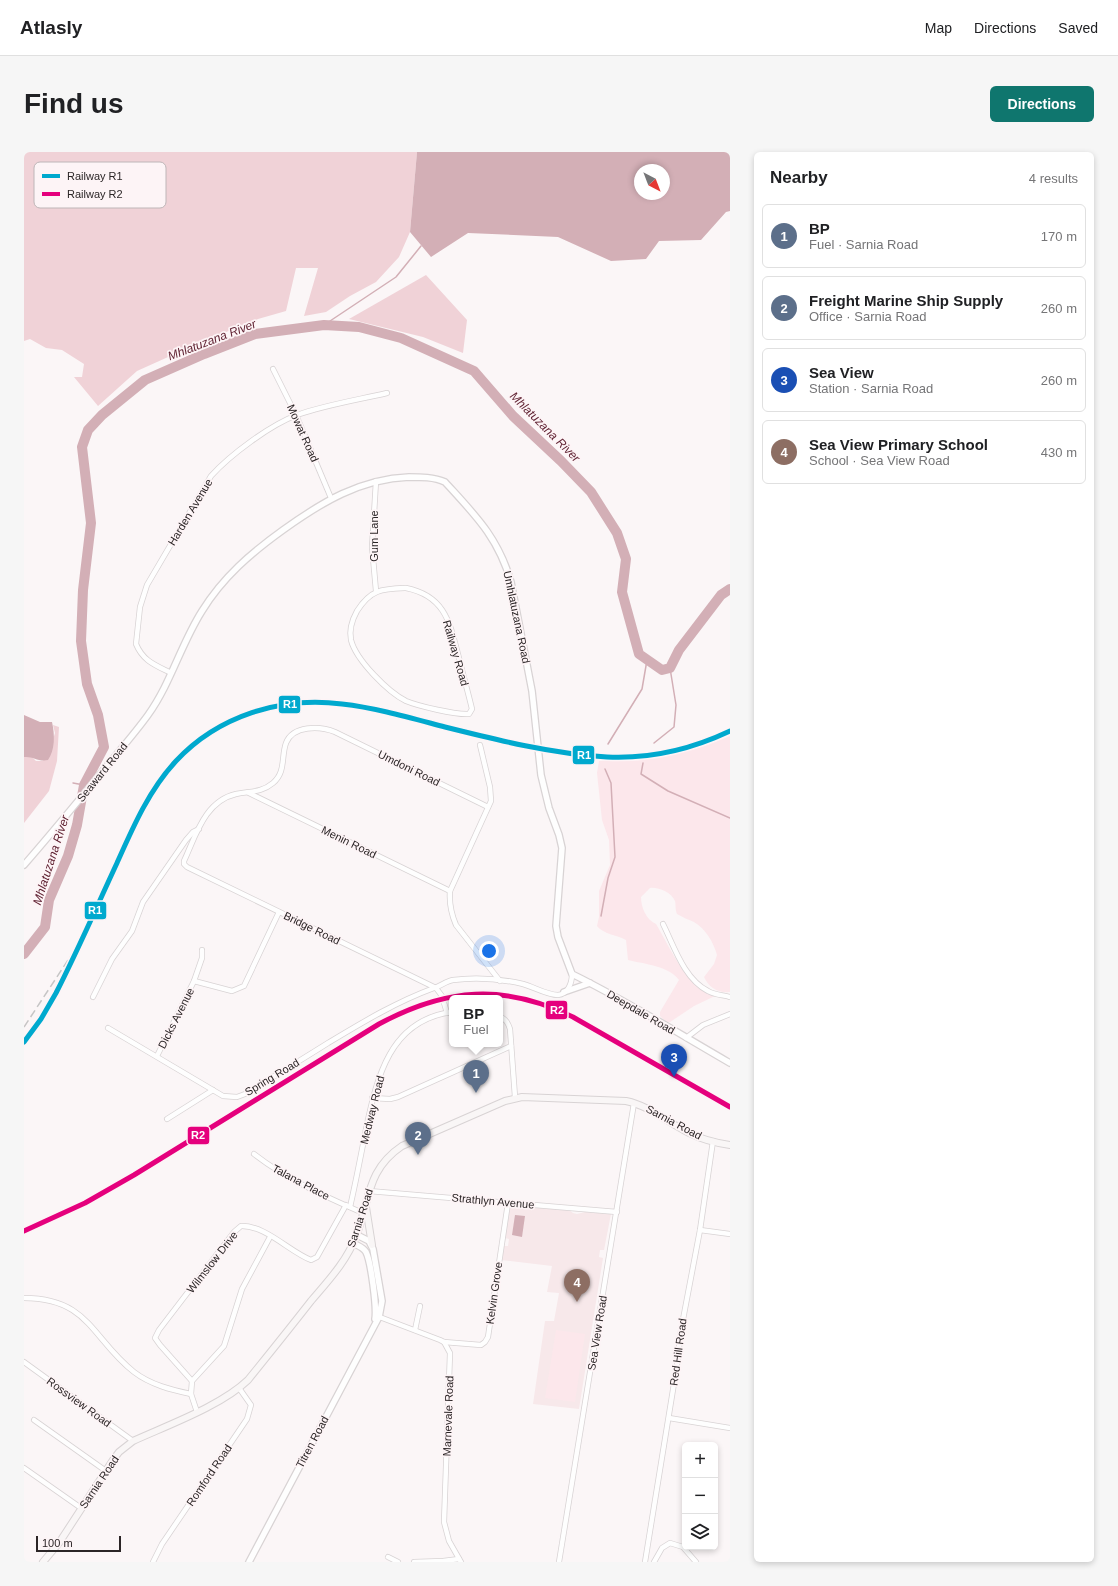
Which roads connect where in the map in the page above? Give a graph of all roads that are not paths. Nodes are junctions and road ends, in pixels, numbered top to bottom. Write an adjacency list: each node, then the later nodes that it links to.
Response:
1 (273, 369): 3 (street, Mowat Road)
2 (387, 393): 3 (street, Harden Avenue)
3 (296, 415): 5 (street, Mowat Road); 7 (street, Harden Avenue)
4 (376, 481): 5 (street, Umhlatuzana Road); 6 (street, Gum Lane); 17 (street, Umhlatuzana Road)
5 (331, 498): 7 (street, Umhlatuzana Road)
6 (376, 591): 6 (street, Railway Road)
7 (171, 673): 12 (street, Seaward Road)
8 (480, 745): 10 (street)
9 (249, 793): 10 (street, Umdoni Road); 11 (street); 13 (street, Menin Road)
10 (488, 807): 13 (street)
11 (200, 829): 14 (street, Bridge Road); 24 (street)
12 (24, 865)
13 (450, 891): 19 (street)
14 (279, 912): 18 (street, Dicks Avenue); 21 (street, Bridge Road)
15 (663, 924): 23 (street)
16 (202, 950): 18 (street, Dicks Avenue)
17 (572, 974): 20 (street, Deepdale Road); 22 (street)
18 (194, 981): 31 (street, Dicks Avenue)
19 (500, 981): 21 (street); 22 (street)
20 (590, 983): 22 (street); 29 (street, Deepdale Road)
21 (436, 988): 25 (street); 33 (street, Spring Road)
22 (564, 992)
23 (730, 996)
24 (93, 997)
25 (449, 1012): 35 (street, Medway Road)
26 (730, 1014): 29 (street)
27 (503, 1018): 30 (street)
28 (108, 1028): 31 (street, Spring Road)
29 (686, 1038): 32 (street, Deepdale Road)
30 (511, 1046): 34 (street); 35 (street)
31 (157, 1056): 33 (street, Spring Road)
32 (730, 1064)
33 (213, 1090): 37 (street)
34 (515, 1097): 36 (main road, Sarnia Road); 41 (main road, Sarnia Road)
35 (372, 1098): 44 (street, Medway Road)
36 (634, 1103): 38 (main road, Sarnia Road); 45 (street, Sea View Road)
37 (167, 1119)
38 (713, 1142): 39 (main road, Sarnia Road); 47 (street, Red Hill Road)
39 (730, 1145)
40 (254, 1154): 44 (street, Talana Place)
41 (369, 1191): 42 (street, Strathlyn Avenue); 43 (main road, Sarnia Road)
42 (508, 1203): 45 (street, Strathlyn Avenue); 57 (street, Kelvin Grove)
43 (366, 1205): 46 (main road, Sarnia Road); 52 (main road)
44 (348, 1206): 46 (street); 50 (street, Wilmslow Drive)
45 (617, 1212): 77 (street, Sea View Road)
46 (364, 1213): 49 (main road, Sarnia Road)
47 (700, 1230): 48 (street); 63 (street, Red Hill Road)
48 (730, 1234)
49 (357, 1235): 51 (main road, Sarnia Road); 52 (street)
50 (270, 1237): 59 (street); 59 (street, Wilmslow Drive)
51 (353, 1243): 55 (street, Titren Road); 60 (main road, Sarnia Road)
52 (372, 1244): 55 (street, Titren Road)
53 (24, 1298): 61 (street)
54 (420, 1306): 56 (street)
55 (377, 1316): 56 (street); 74 (street, Titren Road)
56 (415, 1330): 57 (street)
57 (444, 1342): 71 (street, Marnevale Road)
58 (24, 1362): 66 (street, Rossview Road)
59 (192, 1381): 61 (street)
60 (240, 1388): 62 (main road, Sarnia Road); 73 (street, Romford Road)
61 (192, 1394): 62 (street)
62 (197, 1412): 66 (main road, Sarnia Road)
63 (669, 1418): 65 (street); 78 (street, Red Hill Road)
64 (34, 1420): 68 (street)
65 (730, 1428)
66 (133, 1441): 68 (main road, Sarnia Road)
67 (24, 1468): 69 (street)
68 (106, 1471): 69 (main road, Sarnia Road)
69 (81, 1508): 72 (main road, Sarnia Road)
70 (388, 1557): 75 (street)
71 (460, 1561): 76 (street)
72 (45, 1562)
73 (153, 1562)
74 (249, 1562)
75 (398, 1562)
76 (414, 1562)
77 (559, 1562)
78 (645, 1562)
79 (654, 1562): 80 (street)
80 (696, 1562)

